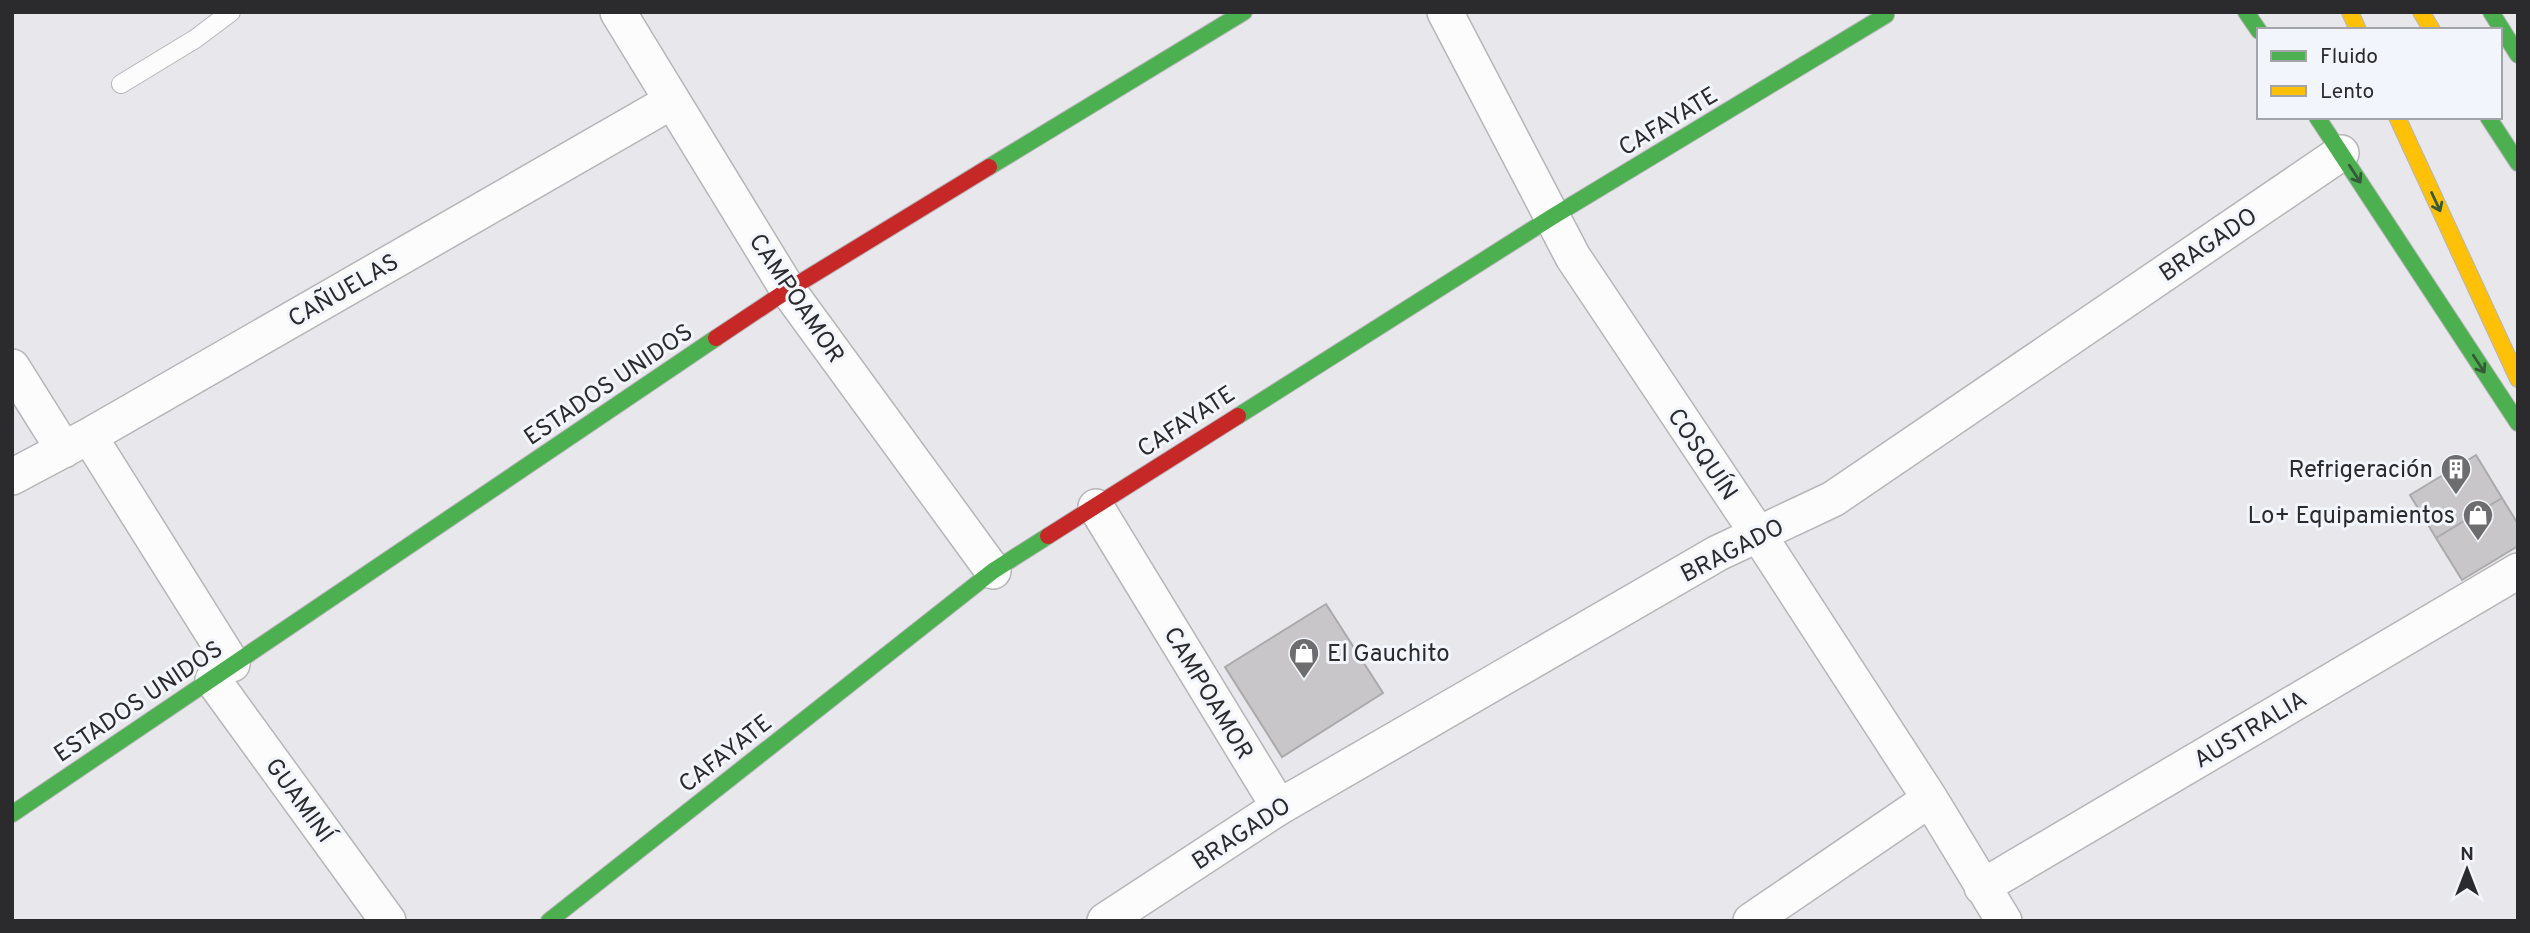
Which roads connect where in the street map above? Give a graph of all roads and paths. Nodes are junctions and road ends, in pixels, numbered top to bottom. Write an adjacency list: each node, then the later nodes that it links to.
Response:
1 (231, 12): 16 (lane)
2 (618, 12): 17 (street, CAMPOAMOR)
3 (1244, 12): 24 (main road, ESTADOS UNIDOS)
4 (1446, 12): 23 (street, COSQUÍN)
5 (2246, 12): 10 (main road)
6 (2350, 12): 11 (main road)
7 (2421, 12): 12 (main road)
8 (2491, 12): 13 (main road)
9 (1886, 15): 23 (main road, CAFAYATE)
10 (2257, 28)
11 (2357, 28)
12 (2431, 28)
13 (2501, 28)
14 (2502, 30): 15 (main road)
15 (2518, 55)
16 (121, 84)
17 (672, 101): 24 (street, CAMPOAMOR); 28 (street, CAÑUELAS)
18 (2318, 119): 21 (main road)
19 (2399, 119): 26 (main road, one-way to 26)
20 (2489, 119): 22 (main road)
21 (2341, 153): 27 (main road, one-way to 27); 31 (street, BRAGADO)
22 (2518, 163)
23 (1552, 217): 30 (main road, CAFAYATE); 31 (street, COSQUÍN)
24 (788, 290): 32 (street, CAMPOAMOR); 34 (main road, ESTADOS UNIDOS)
25 (12, 367): 28 (street, GUAMINÍ)
26 (2518, 379)
27 (2518, 423)
28 (76, 443): 29 (street, CAÑUELAS); 34 (street, GUAMINÍ)
29 (12, 477)
30 (1096, 507): 32 (main road, CAFAYATE); 36 (street, CAMPOAMOR)
31 (1758, 534): 35 (street, COSQUÍN); 36 (street, BRAGADO)
32 (993, 571): 40 (main road, CAFAYATE)
33 (2518, 571): 38 (street, AUSTRALIA)
34 (222, 672): 37 (main road, ESTADOS UNIDOS); 39 (street, GUAMINÍ)
35 (1930, 799): 38 (street, COSQUÍN); 42 (street)
36 (1279, 807): 41 (street, BRAGADO)
37 (12, 814)
38 (1982, 887): 43 (street, COSQUÍN)
39 (388, 921)
40 (549, 921)
41 (1105, 921)
42 (1751, 921)
43 (2004, 921)

